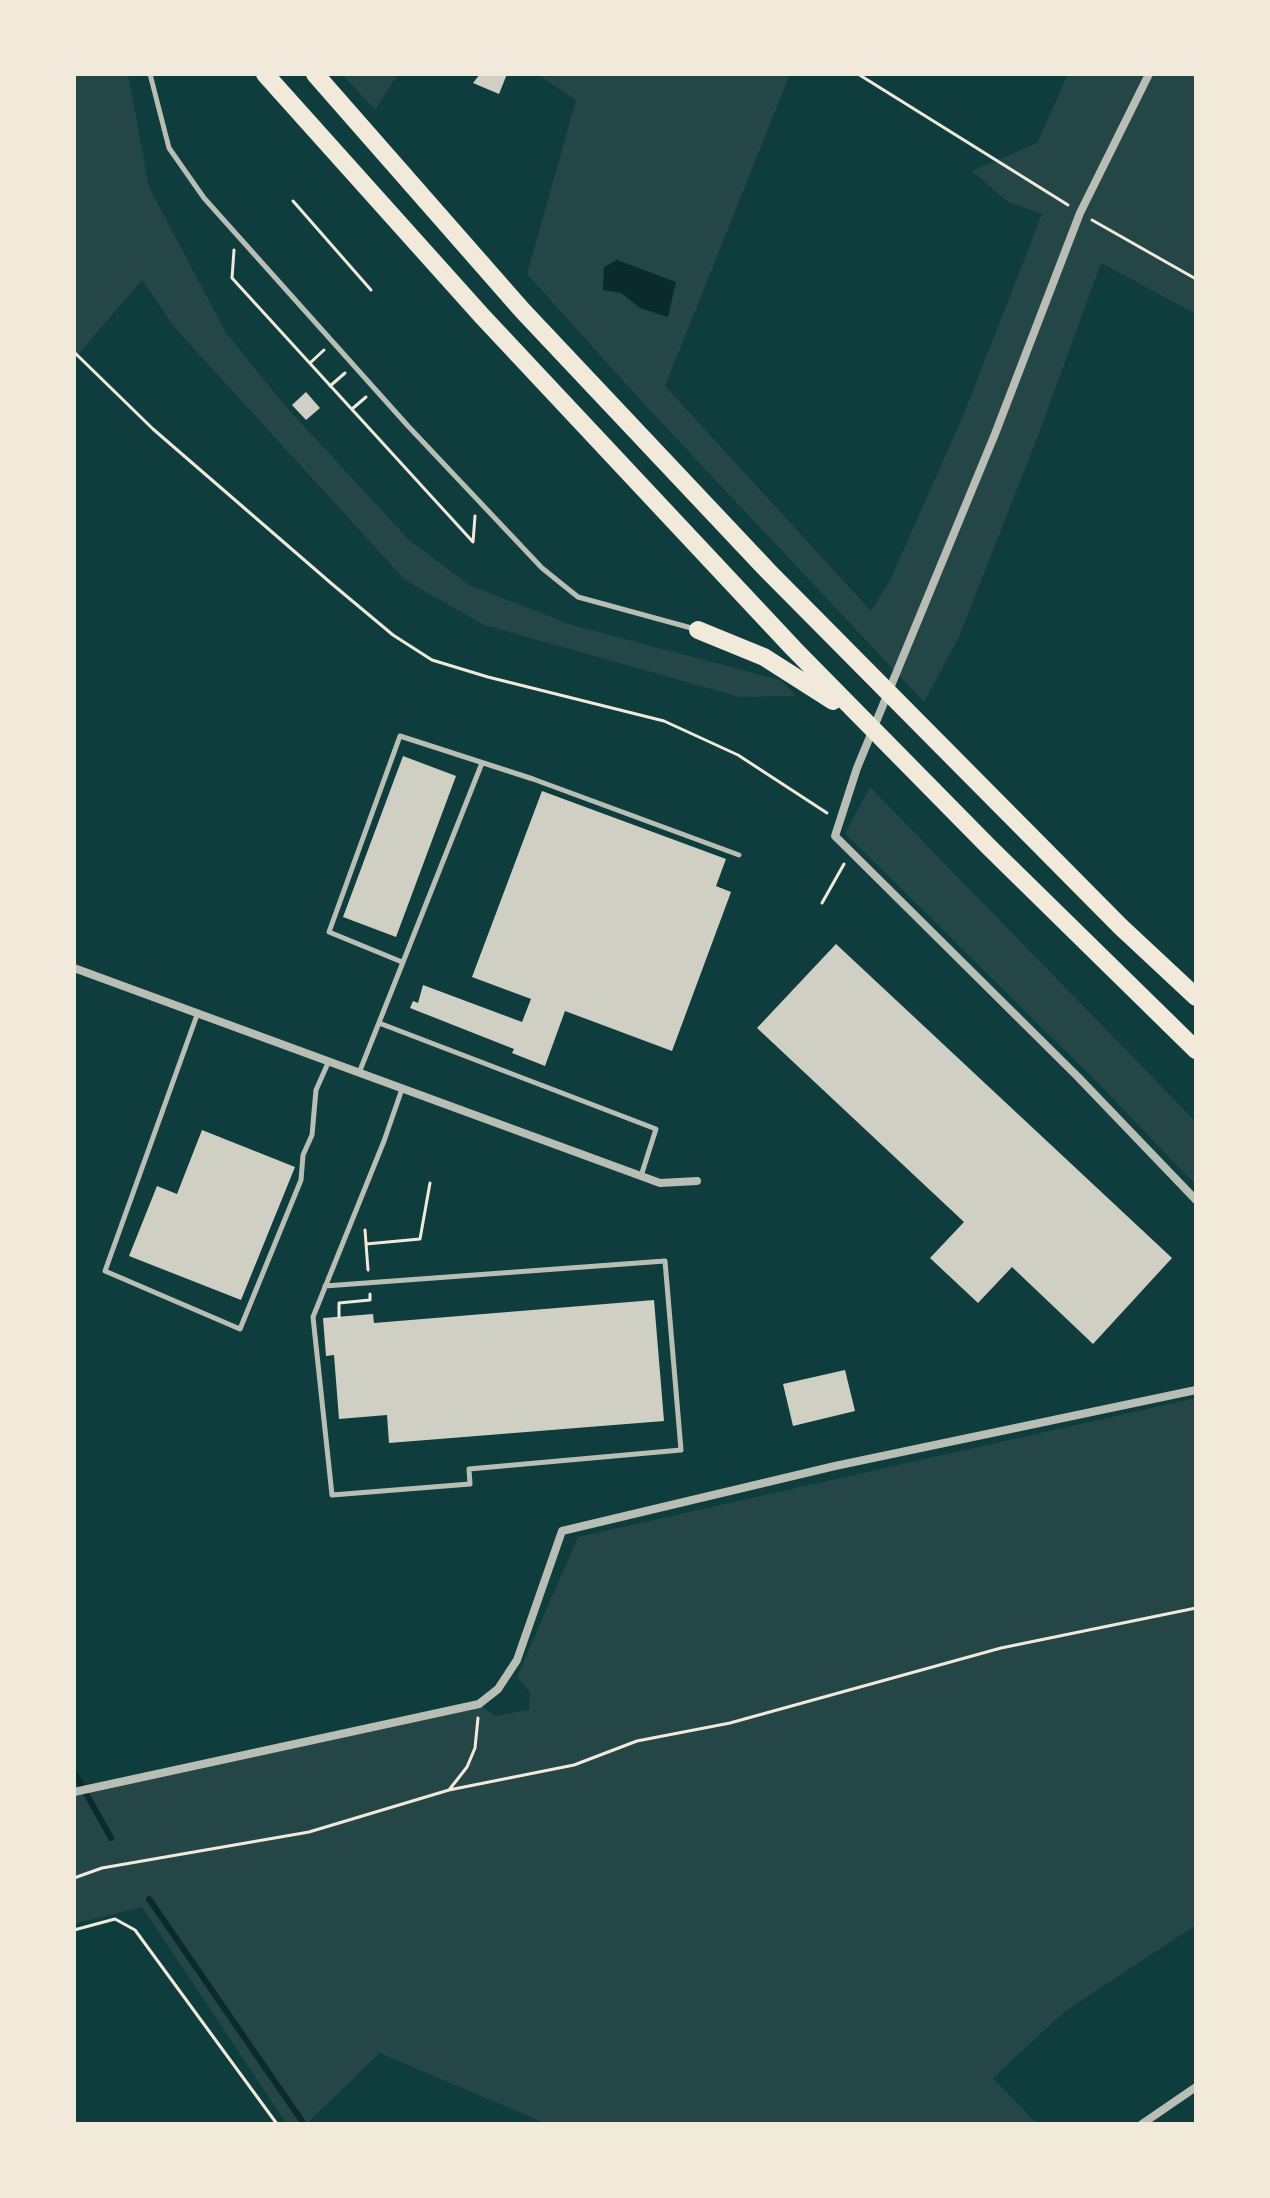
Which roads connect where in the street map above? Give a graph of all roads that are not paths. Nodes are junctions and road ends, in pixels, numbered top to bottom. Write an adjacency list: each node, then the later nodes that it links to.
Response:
1 (150, 74): 5 (lane)
2 (265, 74): 6 (highway)
3 (315, 74): 11 (highway)
4 (1149, 74): 20 (street)
5 (698, 630): 6 (highway)
6 (871, 727): 14 (highway)
7 (482, 763): 8 (lane); 9 (lane); 9 (lane)
8 (739, 855)
9 (402, 962): 13 (lane)
10 (74, 968): 12 (street)
11 (1196, 997)
12 (197, 1015): 15 (street); 15 (lane)
13 (379, 1023): 16 (lane); 18 (lane)
14 (1196, 1050)
15 (328, 1063): 16 (street)
16 (359, 1074): 17 (street)
17 (402, 1089): 18 (street); 21 (lane)
18 (641, 1176): 19 (street)
19 (697, 1181)
20 (1196, 1200)
21 (325, 1286): 21 (lane)
22 (1196, 1390): 23 (street)
23 (74, 1792)
24 (1196, 2087): 25 (street)
25 (1142, 2124)

